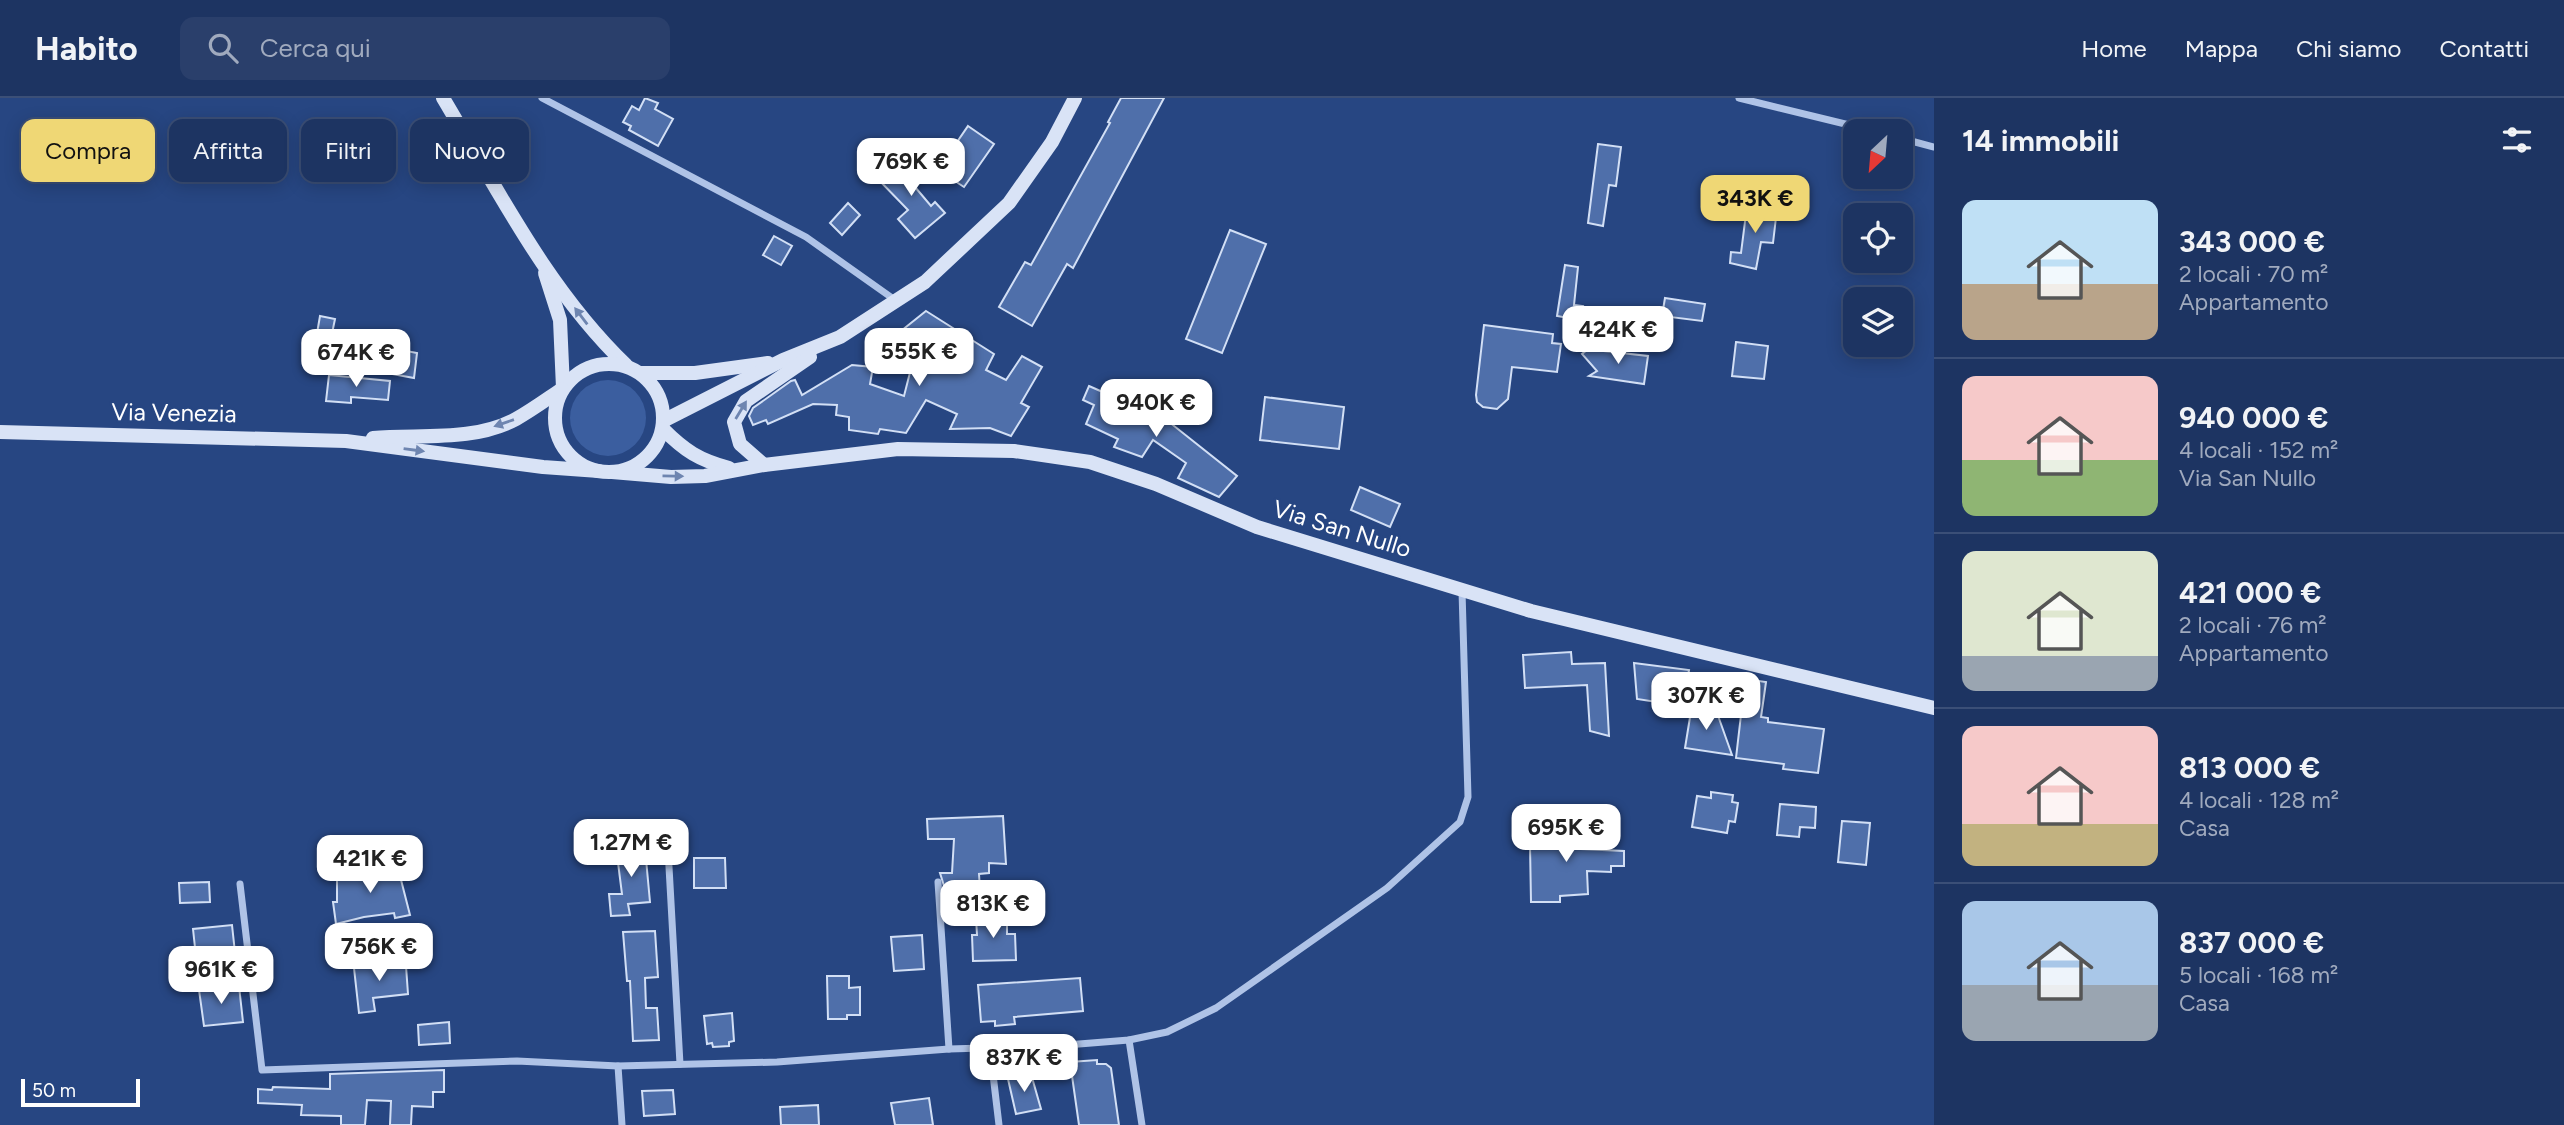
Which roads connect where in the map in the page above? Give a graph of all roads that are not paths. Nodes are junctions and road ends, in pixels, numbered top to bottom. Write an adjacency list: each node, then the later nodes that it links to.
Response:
1 (443, 98): 8 (main road)
2 (542, 98): 9 (street)
3 (1075, 98): 9 (main road)
4 (1739, 98): 5 (street)
5 (1843, 123)
6 (1913, 141): 7 (street)
7 (1934, 147)
8 (541, 261): 12 (main road, one-way to 8); 14 (main road)
9 (896, 301): 10 (main road)
10 (840, 337): 11 (main road); 18 (main road, one-way to 10)
11 (783, 360): 13 (main road); 15 (main road)
12 (627, 366): 13 (main road); 14 (main road)
13 (641, 373): 15 (main road)
14 (563, 388): 17 (main road, Via Venezia, one-way to 17); 20 (main road)
15 (663, 425): 19 (main road, Via San Nullo); 20 (main road)
16 (0, 432): 17 (main road, Via Venezia)
17 (346, 441): 20 (main road, Via Venezia, one-way to 20)
18 (764, 466): 19 (main road, Via San Nullo); 21 (main road, Via San Nullo)
19 (734, 470): 20 (main road, Via San Nullo, one-way to 19)
20 (605, 472)
21 (1462, 590): 22 (main road, Via San Nullo); 26 (street)
22 (1934, 708)
23 (667, 831): 29 (street)
24 (938, 882): 27 (street)
25 (240, 884): 30 (street)
26 (1129, 1040): 28 (street); 33 (street)
27 (949, 1049): 28 (street); 29 (street)
28 (990, 1049): 32 (street)
29 (680, 1064): 30 (street)
30 (618, 1066): 31 (street)
31 (622, 1125)
32 (999, 1125)
33 (1142, 1125)

